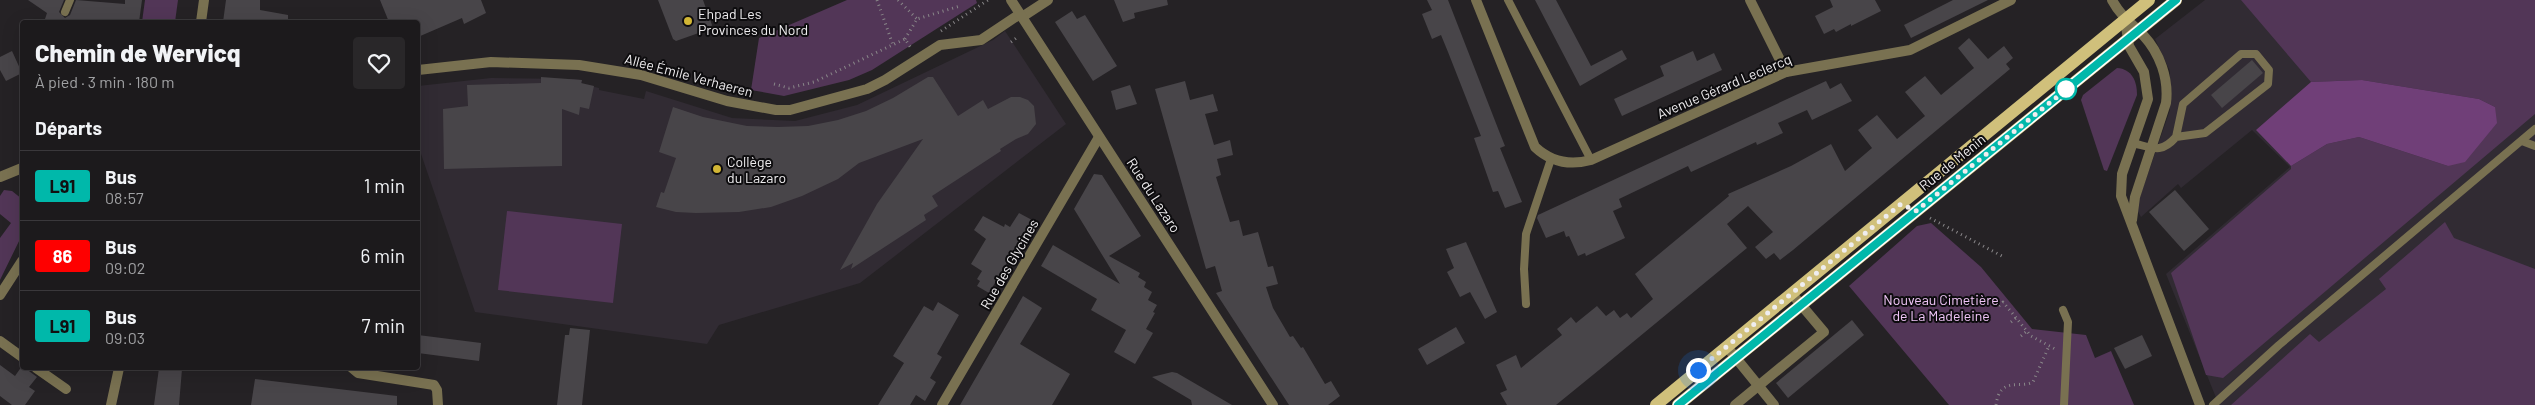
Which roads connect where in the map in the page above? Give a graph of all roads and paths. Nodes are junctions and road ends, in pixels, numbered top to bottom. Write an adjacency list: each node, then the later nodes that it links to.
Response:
1 (70, 0): 16 (lane)
2 (204, 0): 19 (street)
3 (877, 0): 27 (path)
4 (898, 0): 18 (path)
5 (988, 0): 22 (path)
6 (1011, 0): 17 (street, Rue du Lazaro)
7 (1048, 0): 17 (street, Allée Émile Verhaeren)
8 (1476, 0): 41 (street)
9 (1508, 0): 42 (lane)
10 (1750, 0): 32 (street)
11 (2011, 0): 32 (street, Avenue Gérard Leclercq)
12 (2112, 0): 20 (street)
13 (2149, 0): 20 (main road, Rue de Menin)
14 (2176, 0): 21 (main road, Rue de Menin)
15 (960, 6): 18 (path)
16 (65, 12)
17 (1021, 16): 30 (street, Allée Émile Verhaeren); 35 (street, Rue du Lazaro)
18 (917, 19): 25 (path)
19 (201, 20)
20 (2124, 20): 21 (street); 24 (street); 49 (main road, Rue de Menin)
21 (2138, 30): 24 (main road, Rue de Menin); 40 (street)
22 (936, 35)
23 (1019, 36): 26 (path)
24 (2127, 39): 38 (street); 45 (main road, Rue de Menin)
25 (905, 40): 27 (path); 28 (path)
26 (1011, 42)
27 (893, 45): 33 (path)
28 (913, 50): 29 (path); 30 (path)
29 (906, 54)
30 (919, 58): 31 (street, Allée Émile Verhaeren)
31 (420, 70)
32 (1786, 72): 42 (street, Avenue Gérard Leclercq)
33 (774, 84)
34 (2535, 129): 37 (lane)
35 (1099, 137): 74 (street, Rue des Glycines); 75 (street, Rue du Lazaro)
36 (2176, 137): 36 (lane); 40 (lane)
37 (2522, 141): 39 (lane); 82 (lane)
38 (2133, 143): 40 (lane); 46 (street)
39 (2535, 146)
40 (2152, 148): 46 (street)
41 (1551, 159): 42 (street, Avenue Gérard Leclercq); 51 (lane)
42 (1591, 160)
43 (20, 169): 44 (street)
44 (0, 177)
45 (1916, 211): 47 (path); 52 (main road, Rue de Menin)
46 (2132, 222): 81 (street)
47 (2002, 256)
48 (20, 264): 50 (street)
49 (1792, 294): 52 (street); 61 (main road, Rue de Menin)
50 (0, 295)
51 (1526, 304)
52 (1801, 305): 64 (main road, Rue de Menin); 68 (street)
53 (1999, 306): 55 (path)
54 (2063, 310): 63 (lane)
55 (2016, 318): 56 (path); 57 (path)
56 (2011, 322)
57 (2027, 331): 58 (path); 60 (path)
58 (2021, 336)
59 (0, 341): 62 (street)
60 (2048, 346): 63 (path); 79 (path)
61 (1726, 347): 64 (street); 70 (main road, Rue de Menin)
62 (20, 356)
63 (2066, 356): 80 (lane)
64 (1736, 358): 68 (street); 76 (main road, Rue de Menin)
65 (39, 370): 69 (street)
66 (354, 370): 73 (street)
67 (118, 373): 71 (street); 72 (street)
68 (1758, 386): 77 (street); 78 (street)
69 (66, 389)
70 (1659, 404)
71 (105, 405)
72 (112, 405)
73 (438, 405)
74 (942, 405)
75 (1273, 405)
76 (1678, 405)
77 (1736, 405)
78 (1774, 405)
79 (1996, 405)
80 (2064, 405)
81 (2200, 405)
82 (2212, 405)

